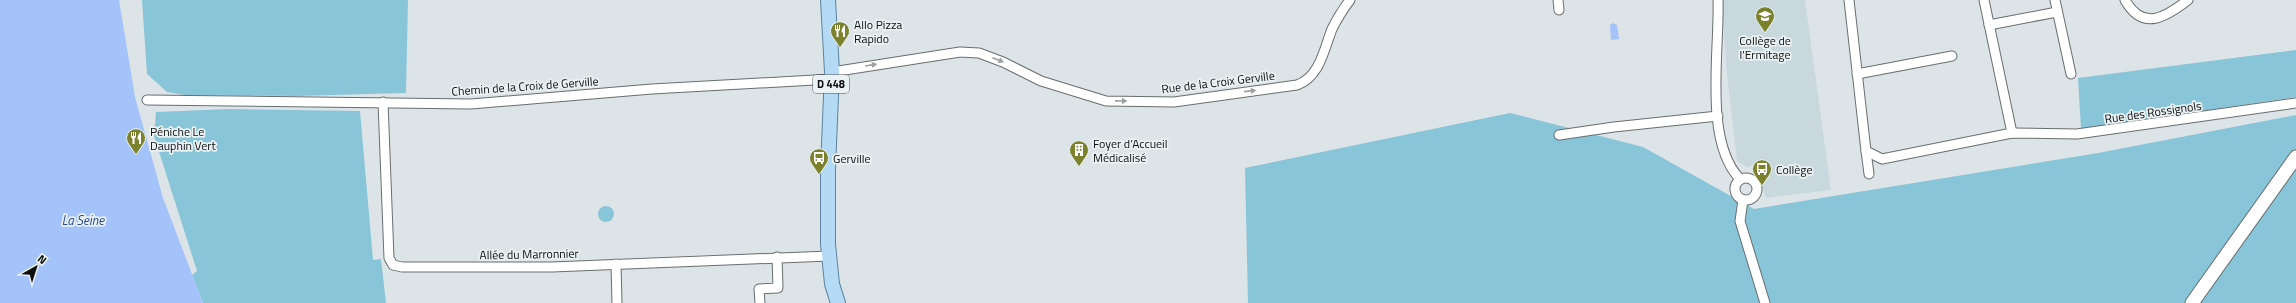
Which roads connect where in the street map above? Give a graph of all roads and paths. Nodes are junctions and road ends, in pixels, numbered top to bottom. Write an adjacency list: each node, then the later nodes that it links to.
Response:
1 (828, 0): 16 (main road, D 448)
2 (1350, 0): 16 (street, Rue de la Croix Gerville, one-way to 2)
3 (1558, 0): 10 (street)
4 (1718, 0): 20 (street)
5 (1849, 0): 14 (street)
6 (1984, 0): 12 (street)
7 (2055, 0): 11 (street)
8 (2125, 0): 9 (street)
9 (2188, 0)
10 (1559, 10)
11 (2057, 12): 12 (street); 15 (street)
12 (1990, 24): 21 (street)
13 (1952, 56): 14 (street)
14 (1857, 74): 23 (street)
15 (2071, 74)
16 (832, 75): 18 (street, Chemin de la Croix de Gerville); 28 (main road, D 448)
17 (147, 100): 18 (street, Chemin de la Croix de Gerville)
18 (383, 102): 30 (street, Allée du Marronnier)
19 (2296, 103): 21 (street, Rue des Rossignols)
20 (1718, 116): 22 (street); 26 (street)
21 (2012, 133): 23 (street, Rue des Rossignols)
22 (1559, 135)
23 (1866, 151): 25 (street)
24 (2296, 157): 35 (street)
25 (1869, 174)
26 (1740, 179): 27 (street); 27 (street)
27 (1743, 200): 34 (street)
28 (829, 256): 29 (street, Allée du Marronnier); 33 (main road, D 448)
29 (777, 257): 30 (street, Allée du Marronnier); 32 (street)
30 (616, 264): 31 (street)
31 (617, 303)
32 (760, 303)
33 (838, 303)
34 (1765, 303)
35 (2192, 303)

